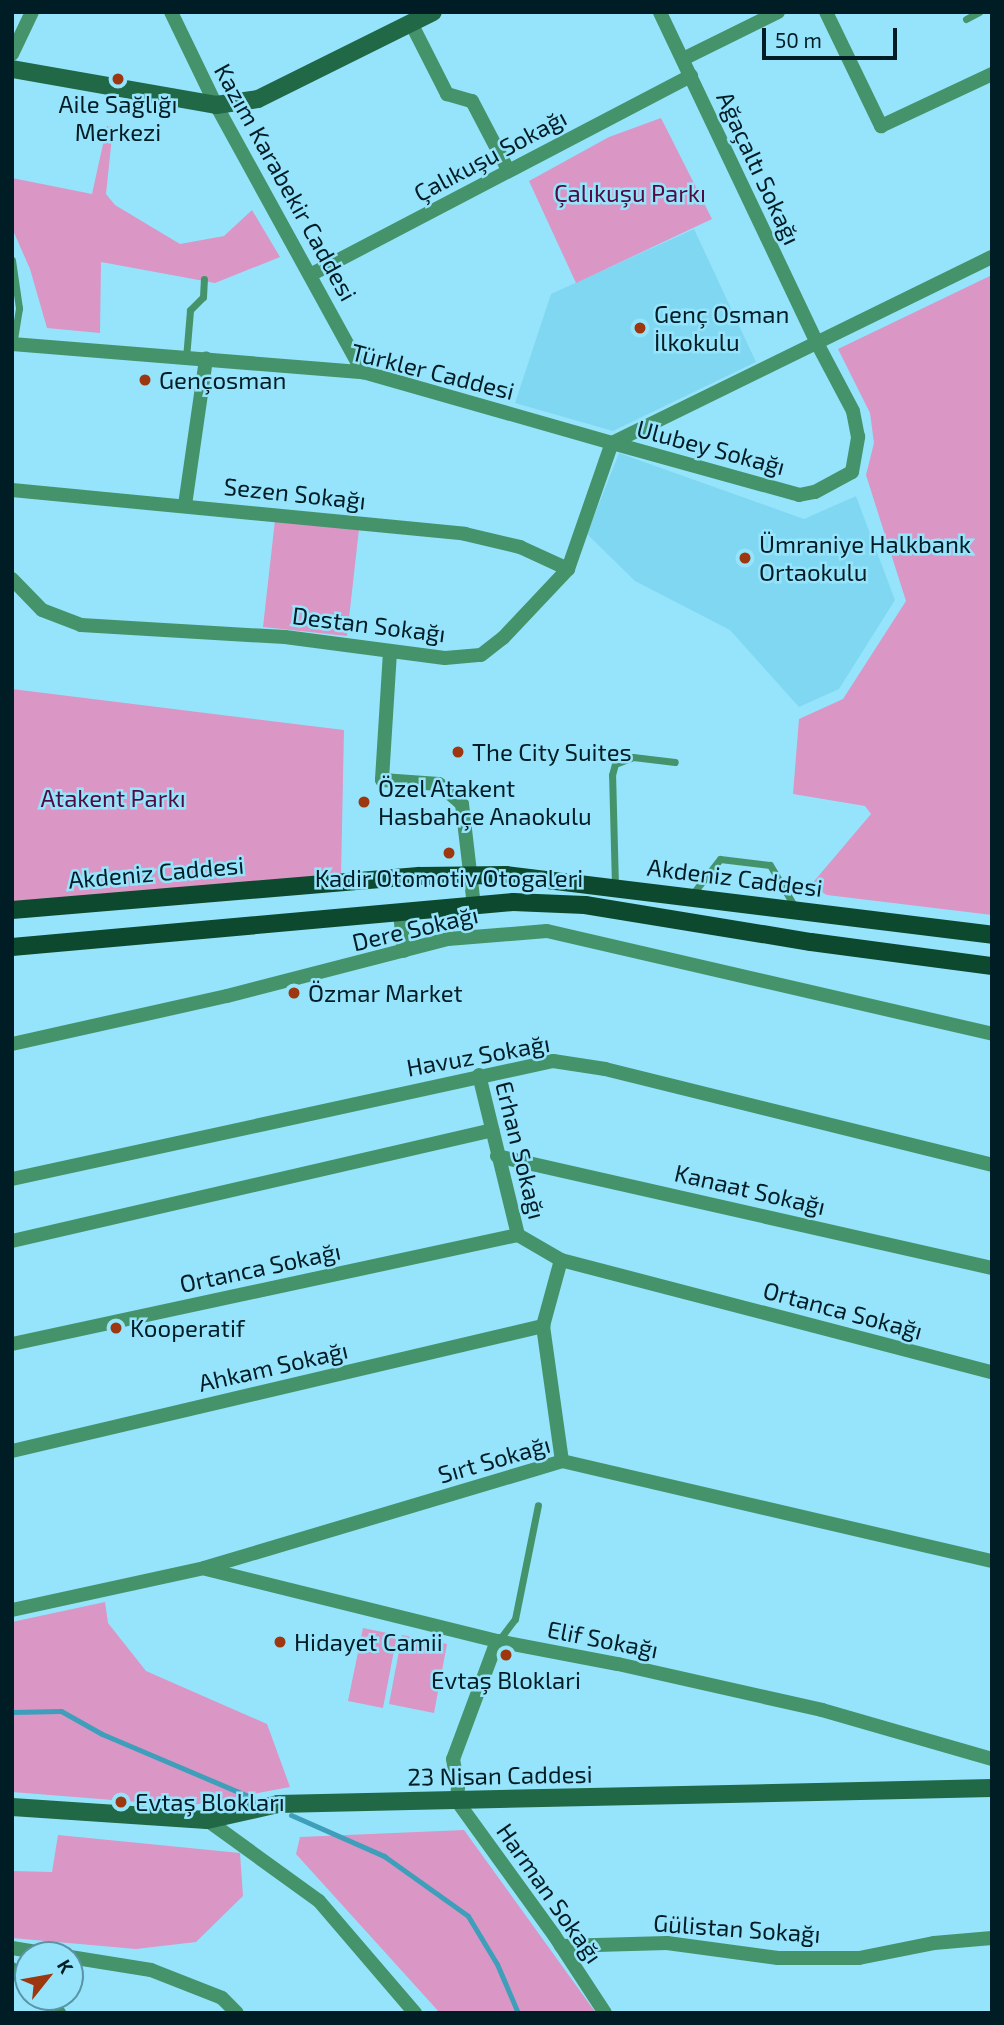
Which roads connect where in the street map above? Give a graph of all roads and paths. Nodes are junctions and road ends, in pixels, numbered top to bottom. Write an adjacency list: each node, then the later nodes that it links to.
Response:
1 (32, 12): 10 (street)
2 (171, 12): 15 (street, Kazım Karabekir Caddesi)
3 (433, 12): 9 (street)
4 (660, 12): 11 (street, Ağaçaltı Sokağı)
5 (778, 12): 11 (street)
6 (826, 12): 13 (street)
7 (979, 12): 8 (lane)
8 (965, 19)
9 (411, 23): 15 (street); 16 (street)
10 (12, 54)
11 (683, 59): 14 (street, Ağaçaltı Sokağı)
12 (12, 69): 15 (street)
13 (992, 74)
14 (691, 76): 16 (street, Çalıkuşu Sokağı); 21 (street, Ağaçaltı Sokağı)
15 (216, 105): 19 (street, Kazım Karabekir Caddesi)
16 (508, 170): 19 (street, Çalıkuşu Sokağı)
17 (992, 257): 21 (street)
18 (12, 260): 22 (lane)
19 (310, 275): 25 (street, Kazım Karabekir Caddesi)
20 (204, 279): 23 (lane)
21 (817, 342): 26 (street); 28 (street, Ağaçaltı Sokağı)
22 (12, 344): 23 (street, Türkler Caddesi)
23 (186, 358): 24 (street, Türkler Caddesi)
24 (206, 359): 25 (street, Türkler Caddesi); 29 (street)
25 (363, 372): 26 (street, Türkler Caddesi)
26 (612, 443): 28 (street, Ulubey Sokağı); 30 (street, Destan Sokağı)
27 (12, 490): 29 (street, Sezen Sokağı)
28 (799, 495)
29 (185, 505): 30 (street, Sezen Sokağı)
30 (568, 569): 32 (street, Destan Sokağı)
31 (12, 579): 32 (street, Destan Sokağı)
32 (390, 652): 34 (street)
33 (674, 762): 35 (lane)
34 (471, 875): 35 (main road, Akdeniz Caddesi); 37 (street); 38 (main road, Akdeniz Caddesi)
35 (615, 887): 36 (main road, Akdeniz Caddesi)
36 (691, 897): 39 (main road, Akdeniz Caddesi); 39 (lane)
37 (474, 906): 40 (main road, Akdeniz Caddesi); 44 (main road, Akdeniz Caddesi)
38 (12, 910)
39 (796, 910): 41 (main road, Akdeniz Caddesi)
40 (400, 913): 42 (main road, Akdeniz Caddesi); 43 (street)
41 (992, 935)
42 (12, 947)
43 (404, 951): 45 (street, Dere Sokağı); 46 (street, Dere Sokağı)
44 (992, 966)
45 (992, 1034)
46 (12, 1044)
47 (479, 1075): 48 (street, Erhan Sokağı); 50 (street, Havuz Sokağı); 51 (street, Havuz Sokağı)
48 (492, 1130): 49 (street, Erhan Sokağı); 53 (street)
49 (498, 1156): 52 (street, Erhan Sokağı); 55 (street, Kanaat Sokağı)
50 (992, 1165)
51 (12, 1179)
52 (518, 1235): 54 (street, Erhan Sokağı); 57 (street, Ortanca Sokağı)
53 (12, 1241)
54 (561, 1260): 56 (street); 58 (street, Ortanca Sokağı)
55 (992, 1268)
56 (543, 1326): 59 (street, Ahkam Sokağı); 60 (street)
57 (12, 1344)
58 (992, 1372)
59 (12, 1451)
60 (562, 1461): 62 (street, Sırt Sokağı); 63 (street, Sırt Sokağı)
61 (538, 1505): 65 (lane)
62 (992, 1562)
63 (204, 1568): 64 (street, Sırt Sokağı); 65 (street, Elif Sokağı)
64 (12, 1610)
65 (497, 1641): 66 (street, Elif Sokağı); 68 (street)
66 (992, 1759)
67 (992, 1788): 68 (street, 23 Nisan Caddesi)
68 (457, 1801): 70 (street, 23 Nisan Caddesi); 72 (street, Harman Sokağı)
69 (12, 1807): 70 (street, 23 Nisan Caddesi)
70 (207, 1820): 75 (street)
71 (992, 1938): 72 (street, Gülistan Sokağı)
72 (561, 1946): 76 (street, Harman Sokağı)
73 (84, 1959): 74 (street)
74 (237, 2013)
75 (415, 2013)
76 (605, 2013)

